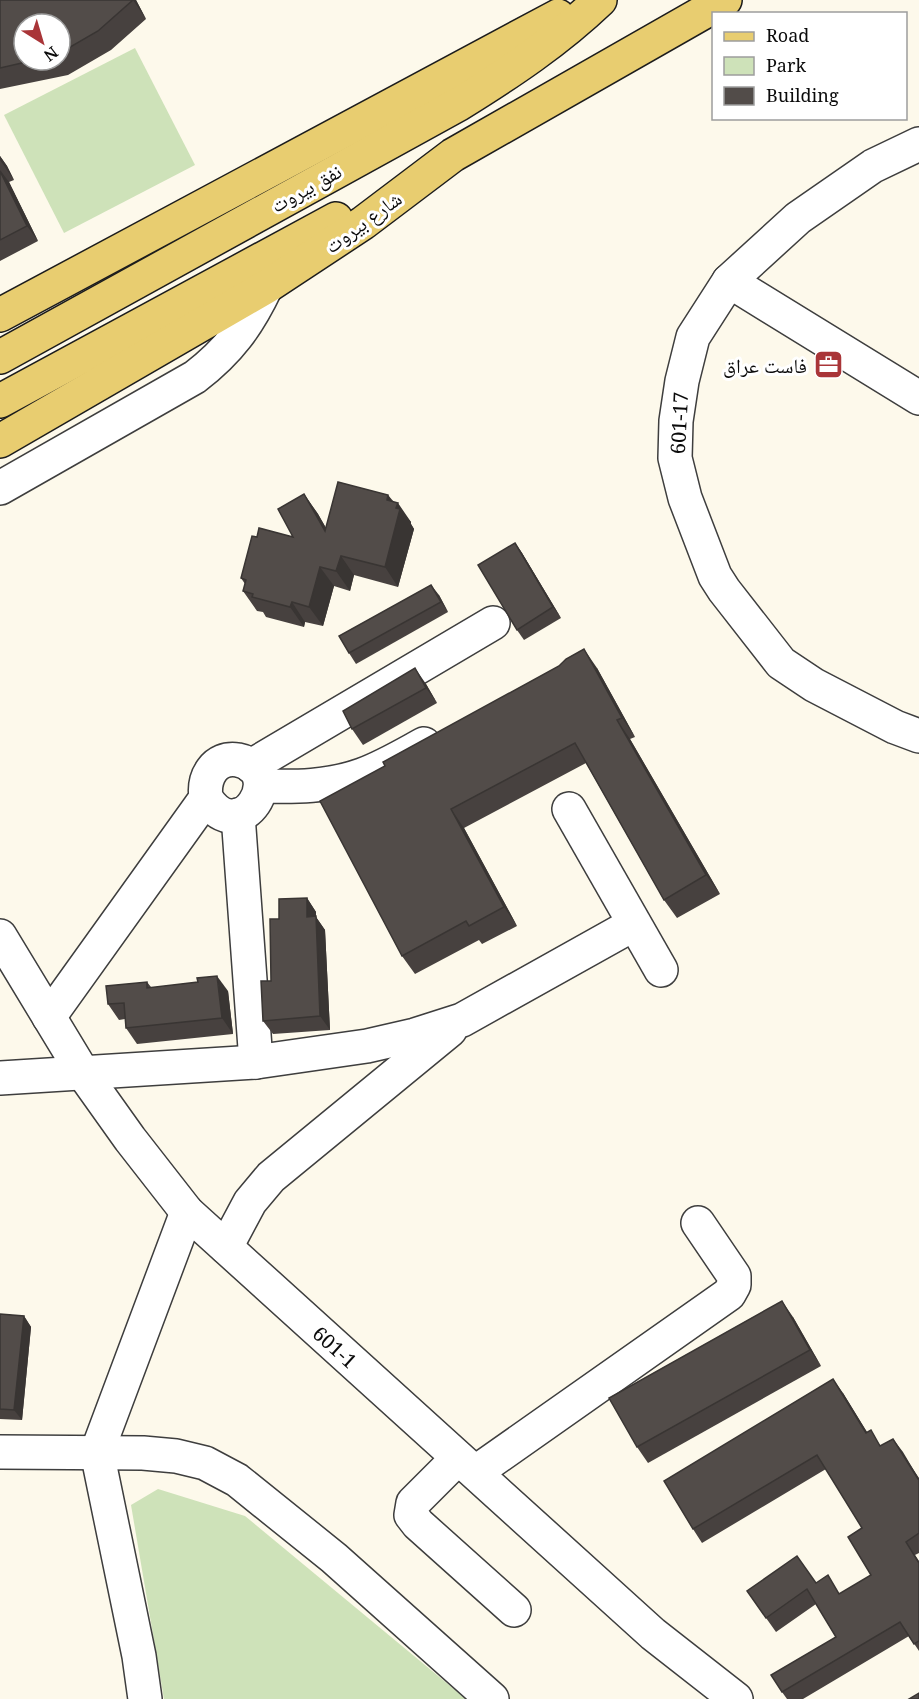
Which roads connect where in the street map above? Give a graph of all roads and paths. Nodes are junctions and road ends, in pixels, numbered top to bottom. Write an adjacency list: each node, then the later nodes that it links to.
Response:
1 (589, 0): 8 (main road)
2 (600, 0): 9 (main road, نفق بيروت)
3 (725, 0): 5 (main road, شارع بيروت)
4 (919, 144): 6 (street, 601-17)
5 (453, 155): 7 (main road, شارع بيروت); 11 (main road, نفق بيروت)
6 (729, 281): 10 (street); 16 (street, 601-17)
7 (266, 288): 12 (main road, شارع بيروت); 13 (street)
8 (0, 315)
9 (0, 357)
10 (919, 398)
11 (0, 401)
12 (0, 441)
13 (0, 488)
14 (493, 623): 17 (street)
15 (452, 728): 17 (street)
16 (919, 736)
17 (256, 776): 18 (street); 20 (street)
18 (206, 798): 20 (street); 24 (street)
19 (569, 809): 21 (street)
20 (238, 815): 26 (street)
21 (634, 924): 23 (street); 25 (street)
22 (0, 936): 24 (street, 601-1)
23 (661, 970)
24 (49, 1017): 27 (street, 601-1)
25 (462, 1020): 26 (street); 31 (street)
26 (256, 1062): 27 (street)
27 (83, 1073): 28 (street); 29 (street, 601-1)
28 (0, 1078)
29 (187, 1212): 31 (street, 601-1); 33 (street)
30 (698, 1223): 34 (street)
31 (226, 1247): 34 (street, 601-1)
32 (0, 1452): 33 (street)
33 (97, 1452): 36 (street); 37 (street)
34 (467, 1465): 35 (street); 38 (street, 601-1)
35 (514, 1610)
36 (136, 1695)
37 (492, 1699)
38 (736, 1699)

